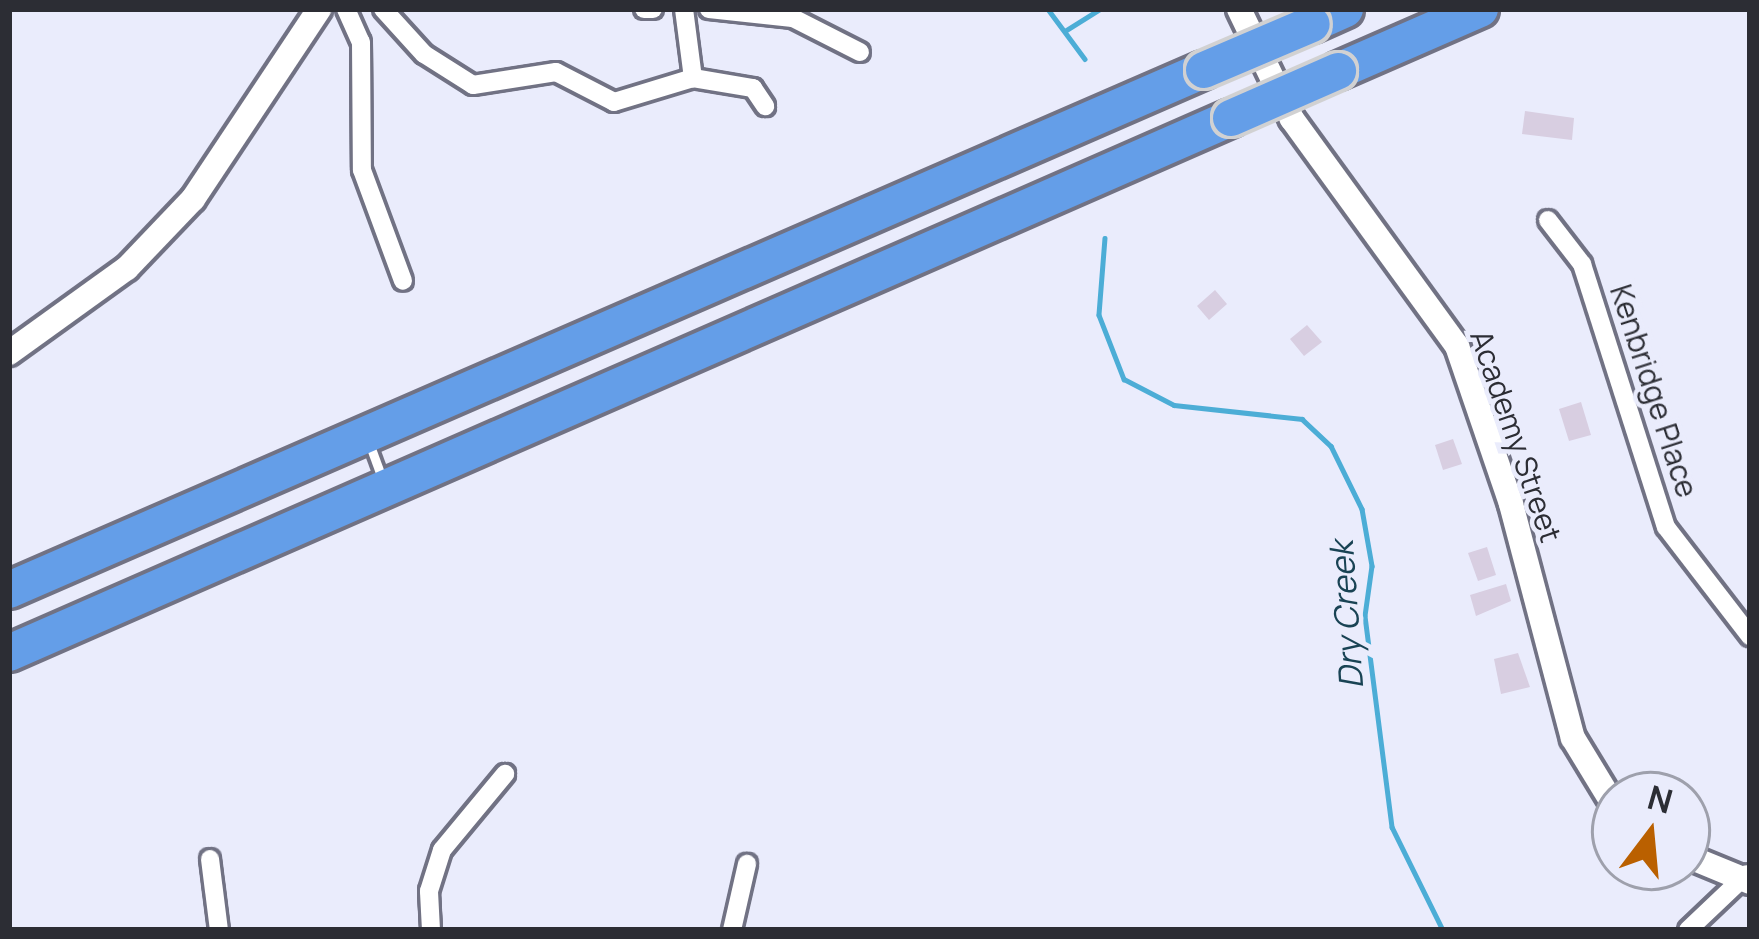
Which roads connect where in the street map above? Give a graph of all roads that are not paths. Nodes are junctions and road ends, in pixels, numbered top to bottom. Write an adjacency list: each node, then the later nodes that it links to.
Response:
1 (319, 9): 14 (street)
2 (346, 9): 13 (street)
3 (383, 9): 10 (street)
4 (684, 9): 10 (street)
5 (709, 9): 9 (street)
6 (1239, 9): 20 (street, Academy Street)
7 (1346, 9): 15 (highway, bridge)
8 (1480, 9): 16 (highway, bridge)
9 (860, 52)
10 (693, 78): 11 (street)
11 (765, 106)
12 (1548, 220): 18 (street, Kenbridge Place)
13 (403, 281)
14 (9, 353)
15 (367, 435): 16 (lane); 17 (highway)
16 (385, 488): 19 (highway)
17 (9, 590)
18 (1750, 637)
19 (9, 653)
20 (1593, 771)
21 (505, 774): 27 (street)
22 (210, 859): 26 (street)
23 (747, 864): 28 (street)
24 (1711, 864): 25 (street)
25 (1747, 877): 29 (street)
26 (219, 930)
27 (431, 930)
28 (732, 930)
29 (1688, 930)

